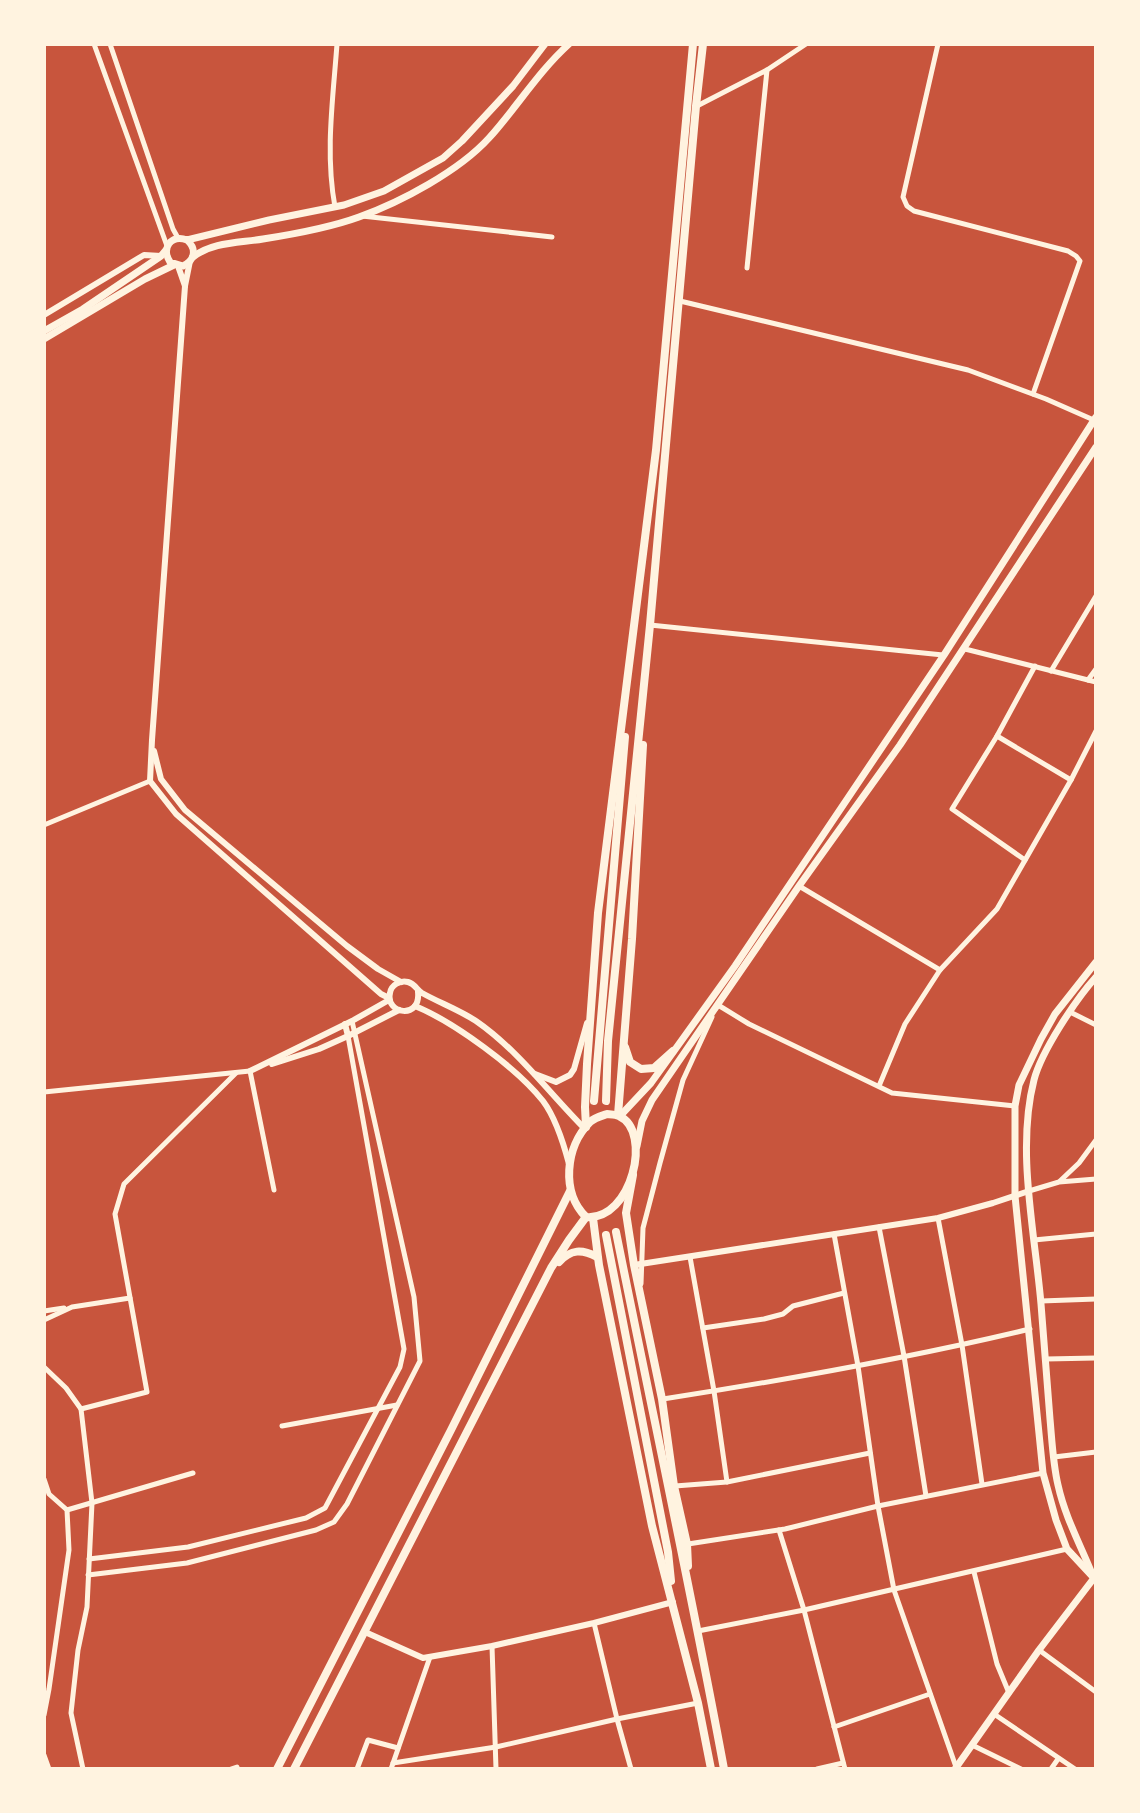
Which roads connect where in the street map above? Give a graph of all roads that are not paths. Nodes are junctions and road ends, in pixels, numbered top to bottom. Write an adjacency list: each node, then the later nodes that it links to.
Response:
1 (94, 44): 17 (street)
2 (110, 44): 15 (street)
3 (337, 44): 12 (street)
4 (545, 44): 12 (main road)
5 (569, 44): 13 (main road)
6 (693, 44): 32 (highway)
7 (703, 44): 11 (highway)
8 (806, 44): 10 (street)
9 (938, 44): 26 (street)
10 (767, 70): 11 (street); 20 (street)
11 (696, 106): 22 (highway)
12 (335, 207): 16 (main road)
13 (361, 216): 14 (street); 18 (main road)
14 (552, 237)
15 (178, 238): 16 (main road); 17 (main road)
16 (187, 240): 18 (main road)
17 (164, 251): 19 (main road); 23 (street); 24 (main road)
18 (192, 259): 19 (main road); 21 (street)
19 (176, 265): 21 (street); 25 (main road)
20 (747, 268)
21 (185, 286): 42 (street)
22 (679, 300): 26 (street); 31 (highway)
23 (44, 315)
24 (44, 331)
25 (44, 339)
26 (1033, 394): 27 (street)
27 (1095, 419): 34 (main road)
28 (1096, 447): 33 (main road)
29 (1096, 596): 30 (street)
30 (1094, 604): 37 (street)
31 (650, 625): 34 (street); 64 (highway); 72 (highway)
32 (634, 629): 54 (highway); 71 (highway)
33 (965, 649): 35 (street); 47 (main road)
34 (944, 655): 65 (main road)
35 (1035, 666): 37 (street); 41 (street)
36 (1096, 669): 38 (street)
37 (1051, 671): 38 (street)
38 (1088, 680): 39 (street)
39 (1096, 682)
40 (1096, 731): 43 (street)
41 (997, 736): 43 (street); 46 (street)
42 (152, 740): 44 (street); 51 (street)
43 (1071, 780): 46 (street)
44 (150, 781): 45 (street); 53 (street)
45 (44, 825)
46 (1025, 860): 49 (street)
47 (799, 886): 49 (street); 55 (main road)
48 (1096, 962): 73 (main road)
49 (940, 970): 69 (street)
50 (1096, 977): 58 (main road)
51 (401, 982): 52 (street); 53 (street)
52 (418, 992): 56 (street); 68 (street)
53 (389, 999): 57 (street); 59 (street)
54 (592, 1004): 68 (street); 75 (highway)
55 (718, 1005): 69 (street); 77 (main road); 96 (street)
56 (415, 1006): 57 (street); 78 (street)
57 (399, 1010): 62 (street)
58 (1070, 1012): 61 (street); 84 (main road)
59 (352, 1021): 60 (street); 62 (street)
60 (345, 1024): 63 (street); 66 (street)
61 (1096, 1025)
62 (356, 1032): 63 (street); 115 (street)
63 (348, 1036): 66 (street); 117 (street)
64 (624, 1043): 65 (highway); 74 (highway)
65 (673, 1051): 74 (main road)
66 (250, 1071): 67 (street); 82 (street)
67 (236, 1073): 70 (street); 99 (street)
68 (533, 1073): 75 (street)
69 (879, 1086): 73 (street)
70 (44, 1092)
71 (594, 1101)
72 (606, 1101)
73 (1015, 1106): 85 (main road)
74 (619, 1115): 75 (highway); 77 (highway)
75 (586, 1128): 78 (highway)
76 (1096, 1140): 81 (street)
77 (635, 1152): 79 (highway)
78 (569, 1165): 83 (highway)
79 (633, 1175): 86 (highway); 96 (highway)
80 (1096, 1179): 81 (street)
81 (1059, 1182): 84 (street)
82 (274, 1190)
83 (570, 1191): 86 (highway); 167 (highway)
84 (1029, 1191): 85 (street); 93 (main road)
85 (1015, 1196): 87 (street); 106 (main road)
86 (590, 1218): 94 (highway); 97 (highway)
87 (938, 1218): 88 (street); 107 (street)
88 (879, 1227): 90 (street); 108 (street)
89 (616, 1232): 140 (highway)
90 (834, 1234): 95 (street); 98 (street)
91 (1096, 1234): 93 (street)
92 (606, 1235): 141 (highway)
93 (1034, 1240): 101 (main road)
94 (597, 1257): 97 (highway); 141 (highway)
95 (690, 1257): 96 (street); 105 (street)
96 (637, 1264): 114 (highway)
97 (546, 1278): 145 (highway)
98 (844, 1293): 105 (street); 111 (street)
99 (130, 1298): 102 (street); 116 (street)
100 (1096, 1299): 101 (street)
101 (1041, 1301): 110 (main road)
102 (72, 1307): 103 (street); 104 (street)
103 (44, 1311)
104 (44, 1320)
105 (703, 1328): 113 (street)
106 (1030, 1329): 107 (street); 123 (main road)
107 (962, 1345): 108 (street); 126 (street)
108 (904, 1356): 111 (street); 128 (street)
109 (1096, 1358): 110 (street)
110 (1045, 1359): 121 (main road)
111 (858, 1366): 113 (street); 120 (street)
112 (44, 1367): 116 (street)
113 (714, 1391): 114 (street); 125 (street)
114 (662, 1399): 127 (highway)
115 (398, 1405): 117 (street); 137 (street)
116 (81, 1409): 129 (street)
117 (378, 1409): 118 (street); 135 (street)
118 (282, 1426)
119 (1096, 1452): 121 (street)
120 (870, 1453): 125 (street); 130 (street)
121 (1054, 1457): 138 (main road)
122 (193, 1473): 129 (street)
123 (1043, 1473): 126 (street); 134 (main road)
124 (44, 1479): 131 (street)
125 (727, 1482): 127 (street)
126 (982, 1484): 128 (street)
127 (674, 1486): 133 (highway)
128 (926, 1496): 130 (street)
129 (92, 1503): 131 (street); 135 (street)
130 (878, 1506): 132 (street); 139 (street)
131 (67, 1510): 154 (street)
132 (779, 1530): 133 (street); 142 (street)
133 (687, 1544): 140 (highway)
134 (1067, 1549): 136 (street); 138 (main road)
135 (89, 1559): 137 (street)
136 (974, 1572): 139 (street); 150 (street)
137 (88, 1575): 166 (street)
138 (1095, 1578): 147 (main road)
139 (894, 1590): 142 (street); 151 (street)
140 (689, 1591): 144 (highway)
141 (673, 1602): 143 (street); 152 (highway)
142 (804, 1610): 144 (street); 156 (street)
143 (594, 1623): 146 (street); 155 (street)
144 (698, 1631): 173 (highway)
145 (365, 1632): 148 (street); 168 (highway)
146 (492, 1646): 148 (street); 158 (street)
147 (1039, 1650): 149 (street); 150 (main road)
148 (430, 1656): 159 (street)
149 (1096, 1692)
150 (1009, 1693): 153 (main road)
151 (930, 1694): 156 (street); 164 (street)
152 (698, 1703): 155 (street); 172 (highway)
153 (993, 1713): 157 (main road); 161 (street)
154 (44, 1715)
155 (617, 1719): 158 (street); 171 (street)
156 (834, 1727): 163 (street)
157 (971, 1745): 164 (main road); 175 (street)
158 (496, 1747): 162 (street); 170 (street)
159 (398, 1748): 162 (street); 169 (street)
160 (44, 1755): 165 (street)
161 (1058, 1759): 176 (street); 177 (street)
162 (392, 1766)
163 (844, 1766): 174 (street)
164 (956, 1768)
165 (49, 1769)
166 (83, 1769)
167 (277, 1769)
168 (294, 1769)
169 (357, 1769)
170 (496, 1769)
171 (631, 1769)
172 (711, 1769)
173 (724, 1769)
174 (817, 1769)
175 (1021, 1769)
176 (1051, 1769)
177 (1075, 1769)

